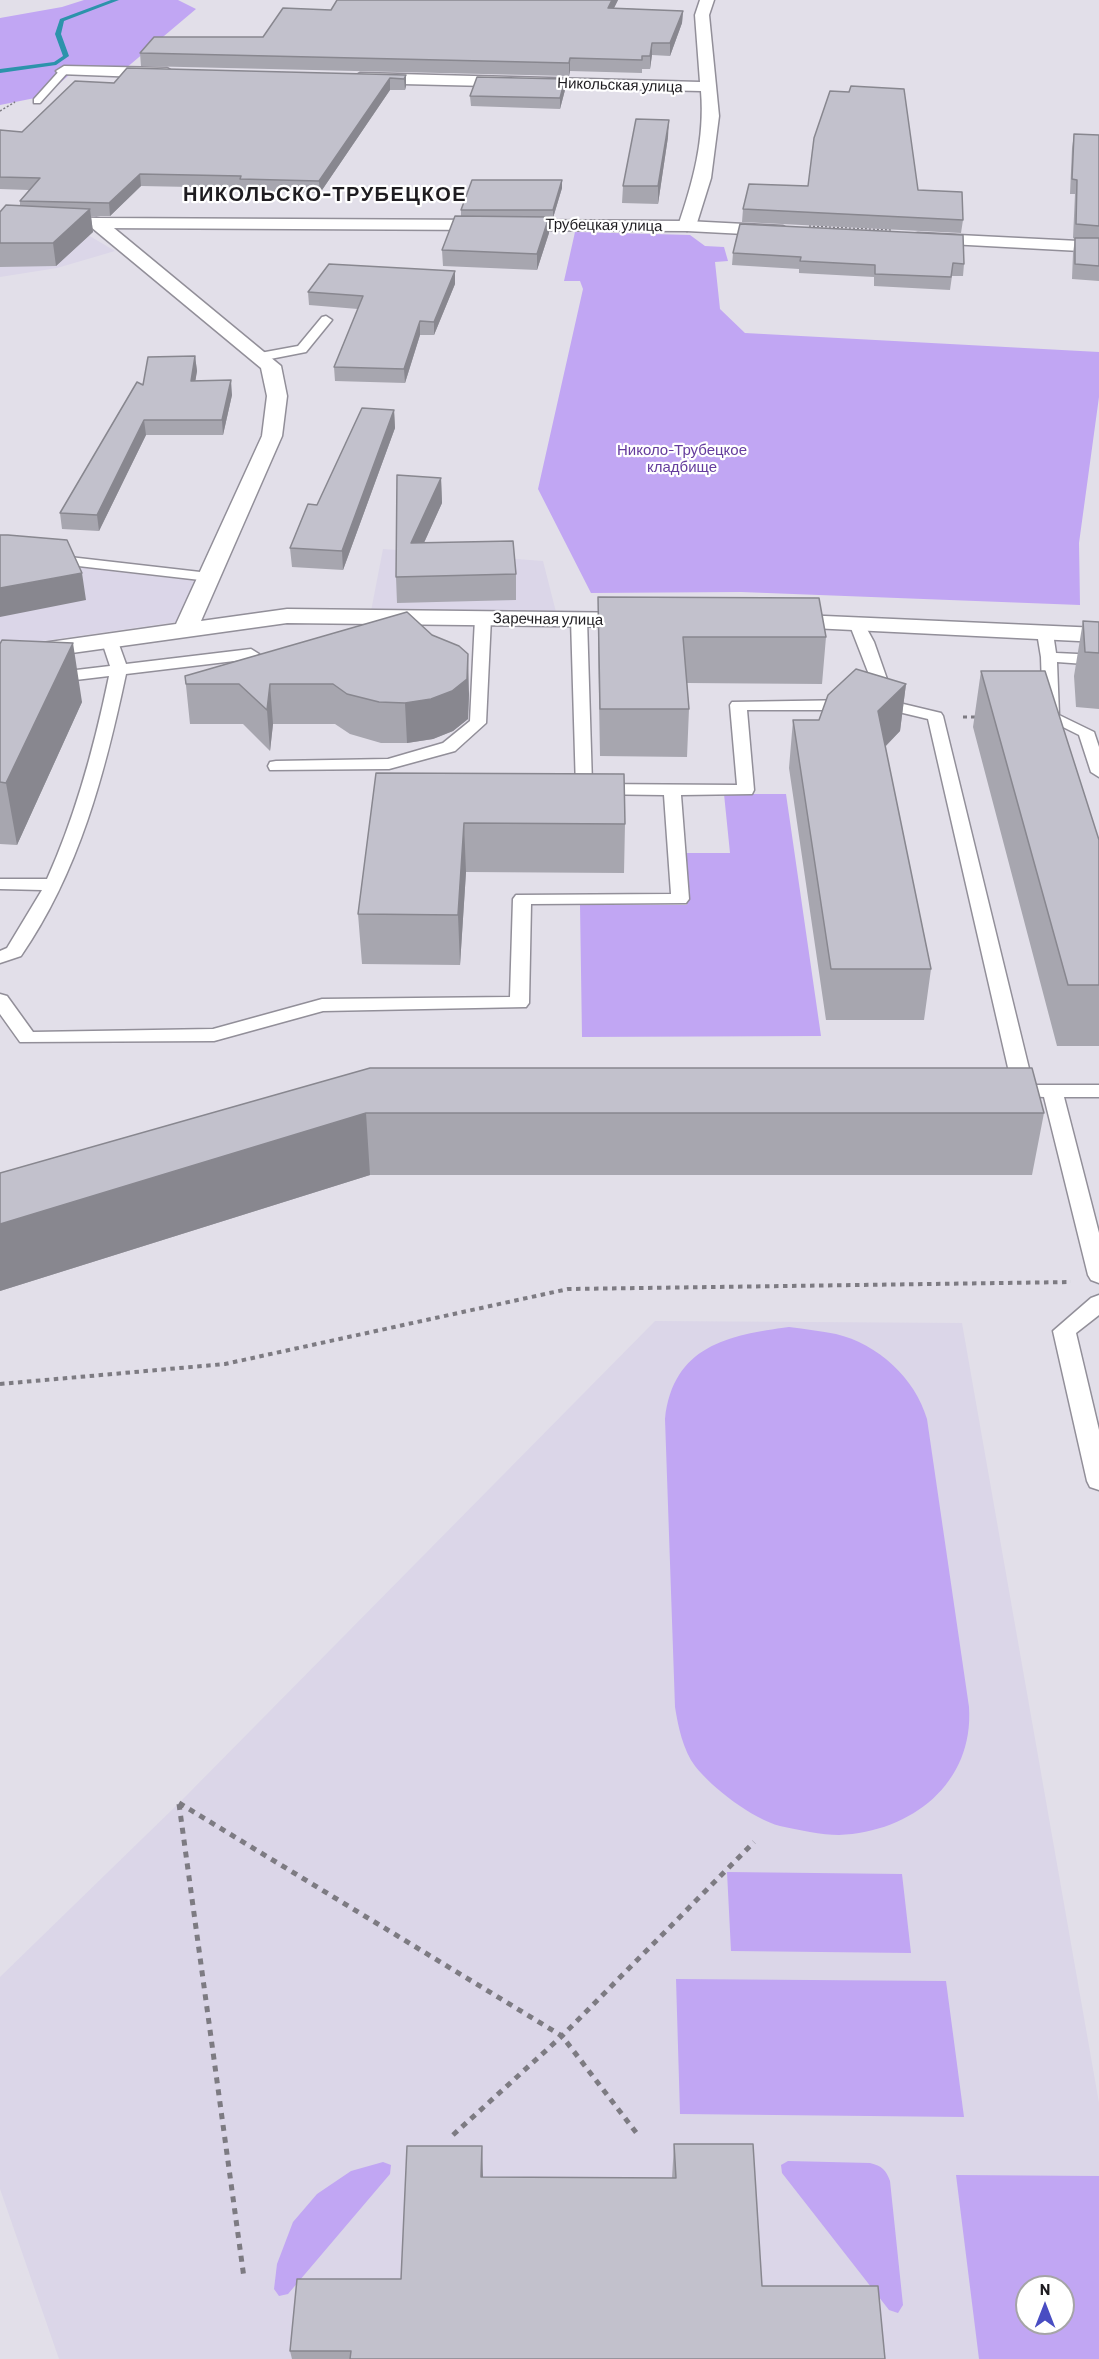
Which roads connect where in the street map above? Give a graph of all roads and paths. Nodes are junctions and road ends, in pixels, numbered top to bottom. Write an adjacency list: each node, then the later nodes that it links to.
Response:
1 (707, 0): 5 (street)
2 (59, 71): 3 (street); 6 (lane)
3 (183, 74)
4 (349, 77): 5 (street, Никольская улица)
5 (707, 87): 9 (street)
6 (37, 101)
7 (0, 220): 8 (street, Трубецкая улица)
8 (97, 223): 9 (street, Трубецкая улица); 14 (street)
9 (687, 226): 10 (street, Трубецкая улица)
10 (805, 232)
11 (898, 237): 12 (street)
12 (1099, 247)
13 (326, 320): 14 (lane)
14 (260, 357): 16 (street)
15 (0, 553): 16 (lane)
16 (209, 577): 22 (street)
17 (483, 618): 18 (street, Заречная улица); 22 (street, Заречная улица); 36 (lane)
18 (579, 619): 19 (street, Заречная улица); 38 (lane)
19 (663, 620)
20 (757, 621): 21 (street)
21 (857, 623): 23 (street); 32 (lane)
22 (186, 628): 25 (street, Заречная улица)
23 (1046, 633): 24 (street); 28 (lane)
24 (1099, 635)
25 (109, 639): 27 (street, Заречная улица); 30 (lane)
26 (251, 654): 30 (lane)
27 (0, 656)
28 (1049, 657): 29 (lane); 35 (lane)
29 (1099, 660)
30 (119, 668): 31 (lane); 40 (lane)
31 (0, 684)
32 (888, 705): 33 (lane); 38 (lane)
33 (935, 716): 34 (path); 44 (lane)
34 (982, 717)
35 (1092, 733): 37 (lane)
36 (276, 766)
37 (1099, 772)
38 (672, 790): 42 (lane)
39 (0, 884): 40 (lane)
40 (54, 885): 41 (lane)
41 (0, 957)
42 (0, 1000)
43 (989, 1091): 44 (lane)
44 (1024, 1091): 45 (lane)
45 (1052, 1091): 46 (lane); 47 (lane)
46 (1099, 1091)
47 (1099, 1275)
48 (1076, 1282): 50 (path)
49 (1099, 1303): 51 (lane)
50 (0, 1384)
51 (1099, 1480)
52 (754, 1842): 53 (path)
53 (562, 2036): 54 (path); 55 (path); 56 (path)
54 (453, 2135)
55 (638, 2135)
56 (244, 2278)

